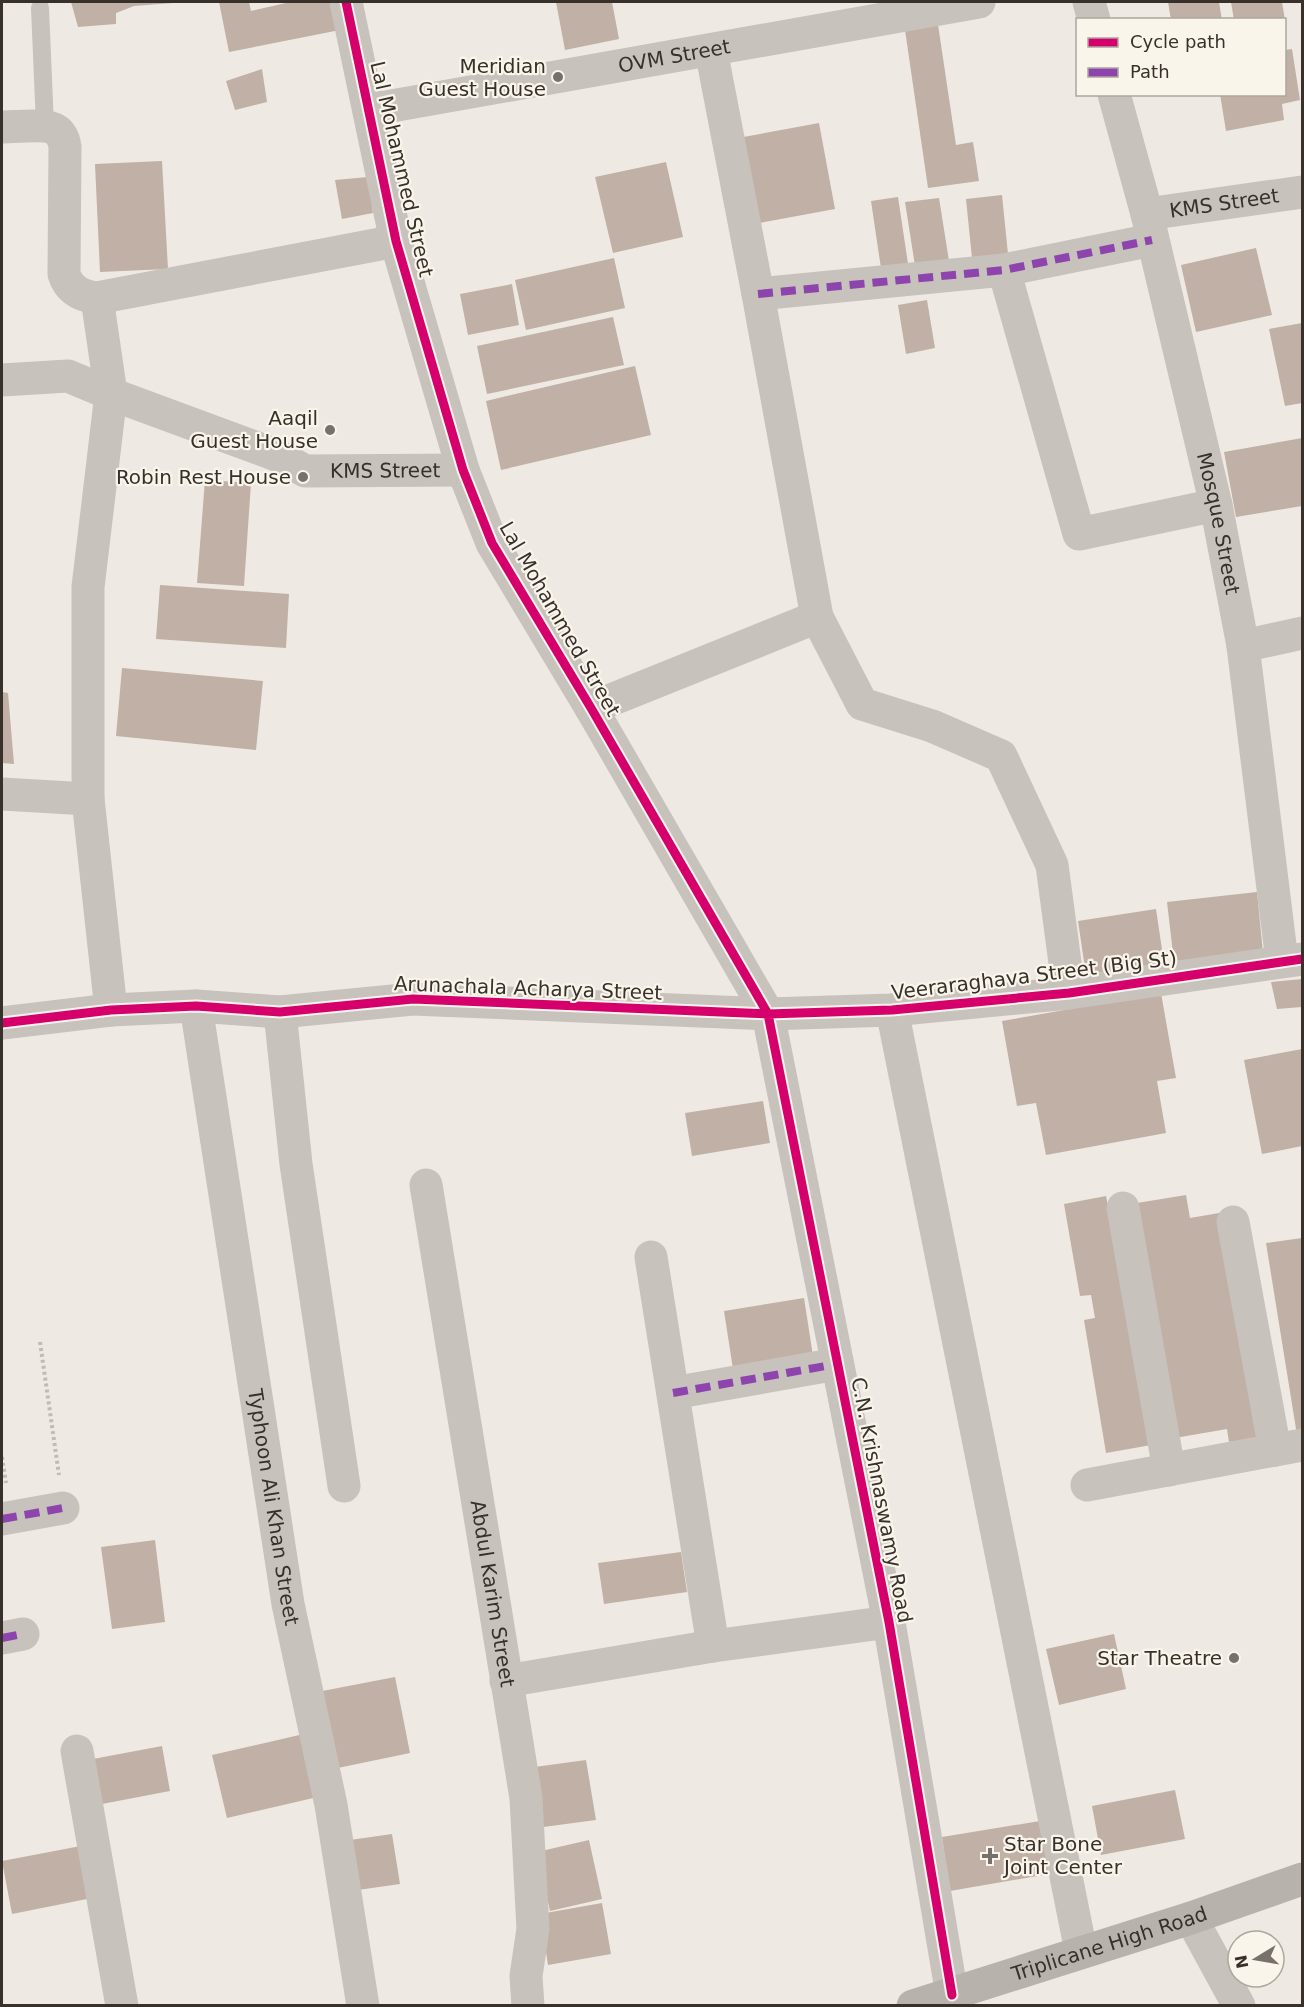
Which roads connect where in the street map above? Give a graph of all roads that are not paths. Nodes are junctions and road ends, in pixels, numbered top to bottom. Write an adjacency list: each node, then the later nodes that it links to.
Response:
1 (346, 2): 8 (street, Lal Mohammed Street)
2 (979, 2): 6 (street, OVM Street)
3 (1089, 2): 5 (street)
4 (40, 8): 9 (lane)
5 (1093, 18)
6 (711, 50): 8 (street, OVM Street); 15 (street)
7 (1115, 96): 12 (street, Mosque Street)
8 (369, 110): 13 (street, Lal Mohammed Street)
9 (45, 126): 10 (street); 16 (street)
10 (2, 127)
11 (1302, 192): 12 (street, KMS Street)
12 (1149, 227): 14 (street, KMS Street); 20 (street, Mosque Street)
13 (396, 241): 16 (street); 19 (street, Lal Mohammed Street)
14 (1004, 270): 15 (street, KMS Street); 20 (street)
15 (758, 294): 21 (street)
16 (97, 298): 18 (street)
17 (2, 380): 18 (street, KMS Street)
18 (111, 394): 19 (street, KMS Street); 26 (street)
19 (463, 470): 24 (street, Lal Mohammed Street)
20 (1216, 505): 23 (street, Mosque Street)
21 (817, 617): 24 (street); 28 (street)
22 (1302, 633): 23 (street)
23 (1243, 646): 27 (street, Mosque Street)
24 (591, 708): 33 (street, Lal Mohammed Street)
25 (2, 794): 26 (street)
26 (88, 799): 30 (street)
27 (1292, 960): 28 (street, Veeraraghava Street (Big St))
28 (1069, 993): 31 (street, Veeraraghava Street (Big St))
29 (196, 1006): 30 (street, Arunachala Acharya Street); 32 (street, Arunachala Acharya Street); 56 (street, Typhoon Ali Khan Street)
30 (111, 1010): 34 (street, Arunachala Acharya Street)
31 (892, 1010): 33 (street, Veeraraghava Street (Big St)); 53 (street)
32 (280, 1012): 33 (street, Arunachala Acharya Street); 44 (street)
33 (768, 1014): 39 (street, C.N. Krishnaswamy Road)
34 (2, 1023)
35 (426, 1185): 49 (street, Abdul Karim Street)
36 (1123, 1208): 42 (street)
37 (1233, 1222): 41 (street)
38 (651, 1257): 40 (street)
39 (837, 1364): 40 (street); 47 (street, C.N. Krishnaswamy Road)
40 (673, 1394): 48 (street)
41 (1289, 1448): 42 (street)
42 (1169, 1470): 43 (street)
43 (1087, 1485)
44 (344, 1486)
45 (63, 1508): 46 (street)
46 (2, 1519)
47 (889, 1622): 48 (street); 54 (street, C.N. Krishnaswamy Road)
48 (713, 1646): 49 (street)
49 (506, 1682): 57 (street, Abdul Karim Street)
50 (77, 1750): 55 (street)
51 (1302, 1879): 52 (main road, Triplicane High Road)
52 (1191, 1918): 53 (main road, Triplicane High Road); 59 (street)
53 (1081, 1951): 54 (main road, Triplicane High Road)
54 (952, 1995): 58 (main road, Triplicane High Road)
55 (122, 2006)
56 (363, 2006)
57 (528, 2006)
58 (913, 2006)
59 (1239, 2006)

